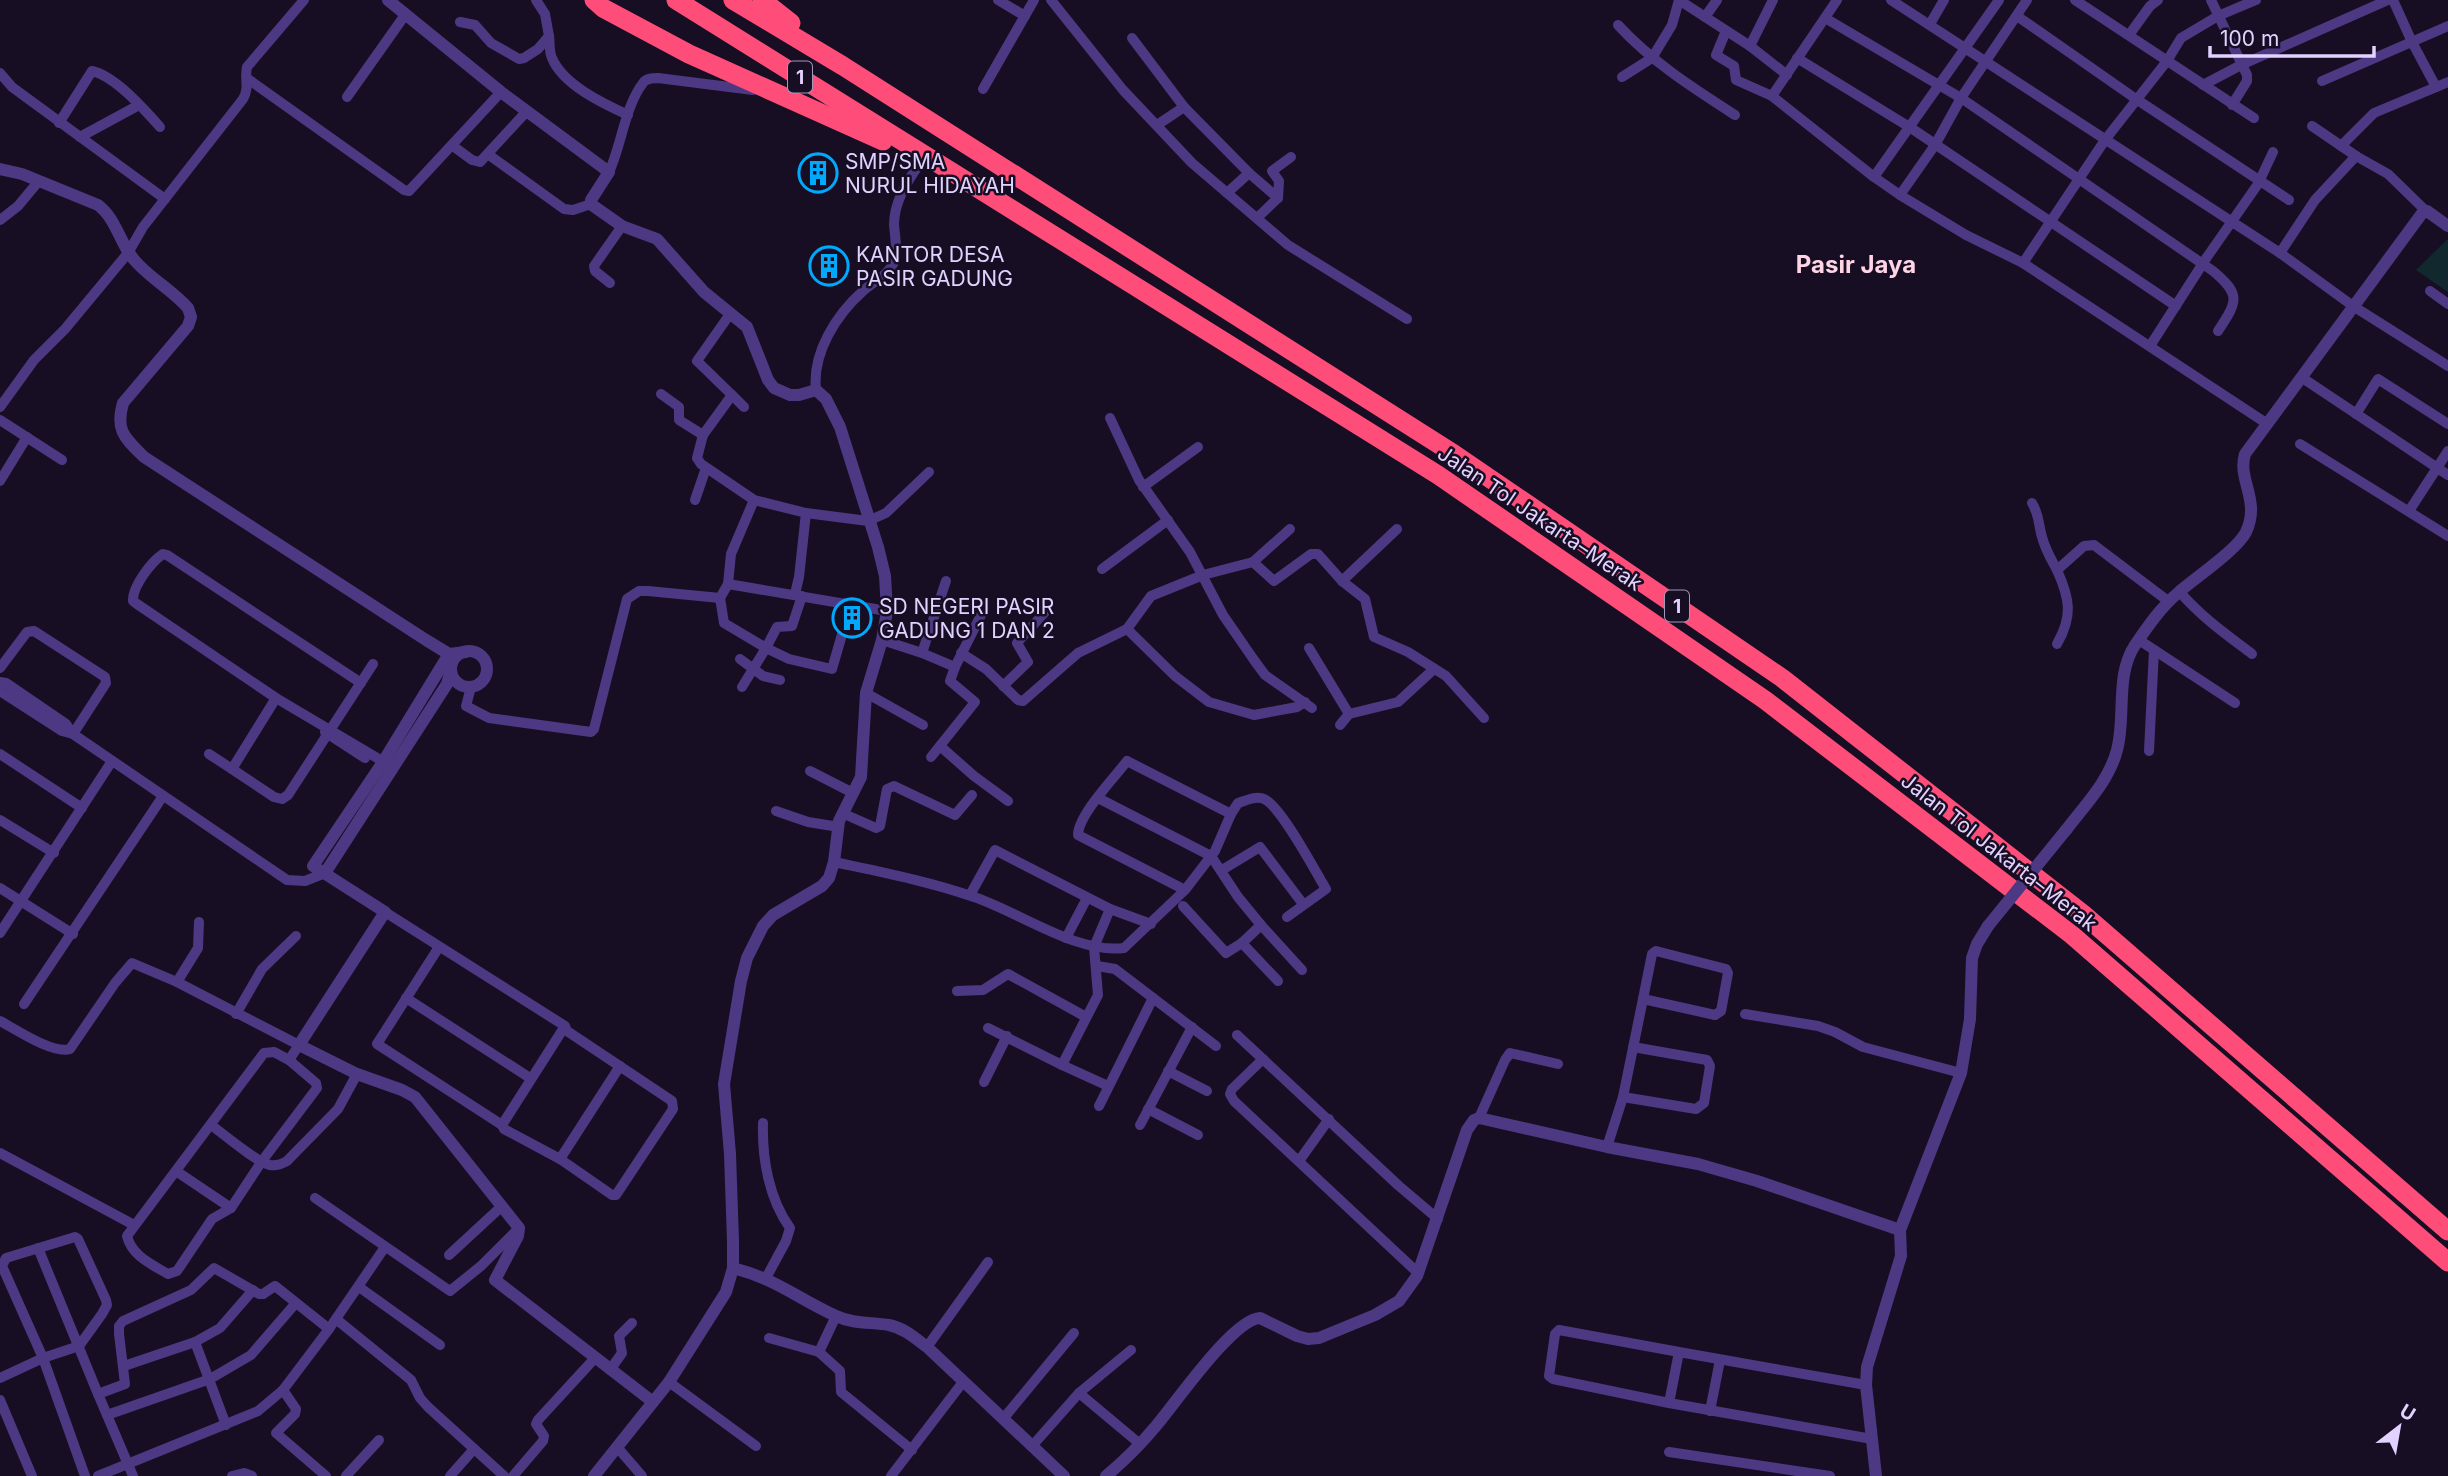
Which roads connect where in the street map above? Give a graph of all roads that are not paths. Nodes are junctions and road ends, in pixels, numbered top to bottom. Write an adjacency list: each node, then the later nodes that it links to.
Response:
1 (304, 0): 51 (street)
2 (388, 0): 25 (street)
3 (536, 0): 37 (street)
4 (594, 0): 59 (highway)
5 (677, 0): 85 (highway, Jalan Tol Jakarta–Merak / 1)
6 (733, 0): 47 (highway, Jalan Tol Jakarta–Merak / 1)
7 (762, 0): 47 (highway)
8 (998, 0): 26 (street)
9 (1034, 0): 26 (street)
10 (1051, 0): 72 (street)
11 (1679, 0): 29 (street); 42 (street)
12 (1717, 0): 29 (street)
13 (1773, 0): 40 (street)
14 (1836, 0): 30 (street)
15 (1891, 0): 32 (street)
16 (1944, 0): 32 (street)
17 (1999, 0): 41 (street)
18 (2027, 0): 27 (street)
19 (2075, 0): 24 (street)
20 (2158, 0): 36 (street)
21 (2211, 0): 28 (street)
22 (2256, 0): 28 (street)
23 (2391, 0): 39 (street); 46 (street)
24 (2089, 4): 36 (street)
25 (405, 15): 58 (street); 61 (street)
26 (1025, 16): 57 (street)
27 (2017, 16): 44 (street); 63 (street)
28 (2217, 16): 45 (street); 46 (street)
29 (1706, 17): 35 (street)
30 (1825, 19): 43 (street); 55 (street)
31 (460, 22): 37 (street)
32 (1930, 24): 41 (street)
33 (1618, 25): 42 (street)
34 (2448, 26): 39 (street)
35 (1727, 31): 40 (street); 60 (street)
36 (2129, 35): 45 (street)
37 (549, 36): 69 (street)
38 (1132, 38): 66 (street)
39 (2412, 42): 52 (street); 56 (street)
40 (1750, 46): 49 (street)
41 (1967, 48): 44 (street); 55 (street)
42 (1652, 58): 50 (street); 68 (street)
43 (1797, 58): 49 (street); 75 (street)
44 (1987, 61): 62 (street); 77 (street)
45 (2167, 61): 54 (street); 63 (street)
46 (2241, 65): 54 (street); 64 (street)
47 (843, 66): 303 (highway, Jalan Tol Jakarta–Merak / 1)
48 (0, 72): 71 (street)
49 (1787, 75): 60 (street)
50 (1622, 77)
51 (248, 79): 79 (street); 96 (street)
52 (2322, 81)
53 (2448, 82): 56 (street)
54 (2203, 85): 64 (street)
55 (1940, 86): 62 (street); 75 (street)
56 (2436, 87): 80 (street)
57 (984, 89)
58 (501, 92): 67 (street); 79 (street)
59 (781, 95): 69 (street); 85 (highway)
60 (1772, 96): 89 (street)
61 (347, 97)
62 (1961, 98): 78 (street); 90 (street)
63 (2136, 99): 77 (street); 92 (street)
64 (2232, 104): 70 (street)
65 (139, 105): 71 (street); 74 (street); 76 (street)
66 (1184, 107): 72 (street); 88 (street)
67 (527, 111): 82 (street); 87 (street)
68 (1735, 114)
69 (628, 115): 87 (street)
70 (2254, 118)
71 (59, 123): 76 (street)
72 (1157, 125): 93 (street)
73 (2312, 126): 80 (street)
74 (160, 127)
75 (1911, 128): 78 (street); 89 (street)
76 (80, 137): 96 (street)
77 (2105, 140): 90 (street); 103 (street)
78 (1935, 145): 94 (street); 102 (street)
79 (453, 146): 82 (street)
80 (2341, 146): 83 (street)
81 (2273, 152): 92 (street)
82 (489, 155): 98 (street)
83 (2356, 156): 99 (street); 107 (street)
84 (1291, 157): 95 (street)
85 (921, 160): 121 (street); 308 (highway, Jalan Tol Jakarta–Merak / 1)
86 (0, 169): 91 (street)
87 (610, 171): 98 (street)
88 (1250, 173): 93 (street); 95 (street)
89 (1874, 177): 94 (street)
90 (2078, 178): 102 (street); 109 (street)
91 (38, 181): 101 (street); 106 (street)
92 (2258, 181): 97 (street); 103 (street)
93 (1227, 193): 100 (street)
94 (1900, 195): 108 (street)
95 (1278, 198): 100 (street)
96 (165, 199): 106 (street)
97 (2290, 200)
98 (591, 204): 104 (street)
99 (2425, 210): 105 (street); 114 (street)
100 (1257, 218): 116 (street)
101 (0, 220)
102 (2050, 223): 108 (street); 113 (street)
103 (2232, 223): 107 (street); 109 (street)
104 (622, 226): 110 (street); 115 (street)
105 (2448, 226)
106 (128, 253): 124 (street); 179 (street)
107 (2280, 253): 114 (street)
108 (2023, 262): 118 (street)
109 (2203, 264): 113 (street); 117 (street)
110 (610, 283)
111 (2430, 291): 112 (street)
112 (2448, 304)
113 (2176, 306): 118 (street)
114 (2353, 306): 119 (street); 120 (street)
115 (730, 314): 121 (street); 123 (street)
116 (1407, 319)
117 (2218, 331)
118 (2150, 346): 129 (street)
119 (2448, 366)
120 (2301, 377): 126 (street); 129 (street)
121 (816, 390): 149 (street)
122 (661, 394): 131 (street)
123 (732, 395): 125 (street); 131 (street)
124 (0, 407)
125 (744, 407)
126 (2356, 414): 130 (street); 138 (street)
127 (1110, 418): 142 (street)
128 (0, 420): 132 (street)
129 (2266, 423): 160 (street)
130 (2448, 424)
131 (704, 435): 137 (street)
132 (27, 437): 136 (street); 141 (street)
133 (2301, 444): 146 (street)
134 (1198, 447): 142 (street)
135 (2448, 451): 138 (street)
136 (62, 460)
137 (706, 468): 143 (street); 144 (street)
138 (2437, 468): 140 (street); 146 (street)
139 (929, 472): 149 (street)
140 (2448, 475)
141 (0, 481)
142 (1143, 486): 148 (street)
143 (695, 500)
144 (754, 500): 147 (street); 159 (street)
145 (2032, 503): 155 (street)
146 (2409, 511): 152 (street)
147 (806, 513): 149 (street); 161 (street)
148 (1168, 520): 154 (street); 156 (street)
149 (868, 522): 164 (street)
150 (1396, 529): 158 (street)
151 (1290, 530): 153 (street)
152 (2448, 536)
153 (1254, 562): 156 (street); 158 (street)
154 (1102, 569)
155 (2057, 570): 163 (street); 171 (street)
156 (1203, 575): 167 (street); 167 (street)
157 (946, 581): 175 (street)
158 (1342, 581): 184 (street)
159 (728, 584): 161 (street); 162 (street)
160 (2179, 591): 163 (street); 177 (street)
161 (798, 595): 164 (street); 172 (street)
162 (720, 598): 172 (street); 189 (street)
163 (2168, 601): 170 (street)
164 (887, 611): 169 (street)
165 (1046, 611): 188 (street)
166 (981, 615): 176 (street)
167 (1127, 629): 188 (street)
168 (843, 631): 172 (street)
169 (882, 640): 175 (street); 192 (street)
170 (2139, 640): 174 (street); 274 (street, bridge)
171 (2057, 644)
172 (766, 648): 183 (street)
173 (1309, 648): 195 (street)
174 (2154, 650): 194 (street); 202 (street)
175 (922, 653): 181 (street)
176 (961, 653): 181 (street); 188 (street)
177 (2252, 654)
178 (740, 659): 183 (street)
179 (449, 661): 189 (street); 189 (street); 207 (street)
180 (373, 664): 187 (street)
181 (955, 667): 201 (street)
182 (0, 668): 200 (street)
183 (754, 668): 185 (street); 190 (street)
184 (1434, 668): 195 (street); 196 (street)
185 (780, 680)
186 (0, 682): 200 (street)
187 (361, 682): 193 (street); 199 (street)
188 (1003, 686)
189 (471, 687)
190 (742, 687)
191 (0, 691): 200 (street)
192 (866, 693): 197 (street); 210 (street)
193 (276, 698): 199 (street); 208 (street)
194 (2235, 703)
195 (1349, 714): 198 (street)
196 (1484, 718)
197 (923, 725)
198 (1340, 725)
199 (326, 730): 207 (street); 208 (street)
200 (73, 734): 206 (street)
201 (940, 746): 205 (street); 214 (street)
202 (2148, 751)
203 (0, 754): 215 (street)
204 (209, 754): 208 (street)
205 (930, 757)
206 (112, 761): 212 (street); 215 (street)
207 (386, 767): 225 (street); 226 (street)
208 (232, 769)
209 (810, 771): 210 (street)
210 (853, 793): 217 (street)
211 (972, 795): 217 (street)
212 (163, 796): 225 (street); 241 (street)
213 (1098, 798): 218 (street); 222 (street); 228 (street)
214 (1008, 801)
215 (82, 808): 221 (street)
216 (776, 811): 220 (street)
217 (842, 813): 220 (street)
218 (1231, 814): 222 (street); 232 (street)
219 (0, 820): 221 (street)
220 (839, 827): 223 (street)
221 (54, 853): 231 (street)
222 (1212, 857): 224 (street); 228 (street)
223 (834, 862): 229 (street); 310 (street)
224 (1221, 869): 232 (street); 239 (street)
225 (312, 872): 226 (street)
226 (325, 873): 235 (street)
227 (0, 888): 231 (street)
228 (1185, 890): 238 (street)
229 (970, 895): 230 (street); 243 (street)
230 (1087, 898): 234 (street); 243 (street)
231 (21, 901): 240 (street); 241 (street)
232 (1303, 904): 236 (street)
233 (1183, 906): 244 (street)
234 (1110, 909): 238 (street); 246 (street)
235 (385, 912): 245 (street); 265 (street)
236 (1287, 916)
237 (199, 922): 250 (street)
238 (1151, 925): 246 (street)
239 (1261, 925): 244 (street); 248 (street)
240 (0, 933)
241 (73, 934): 255 (street)
242 (296, 936): 256 (street)
243 (1066, 938): 246 (street)
244 (1242, 943): 249 (street)
245 (439, 947): 252 (street); 260 (street)
246 (1094, 949): 247 (street)
247 (1097, 964): 253 (street); 258 (street)
248 (1302, 970)
249 (1278, 981)
250 (177, 982): 256 (street); 259 (street)
251 (957, 990): 258 (street)
252 (406, 998): 276 (street); 287 (street)
253 (1153, 998): 261 (street); 278 (street)
254 (1643, 999): 254 (street); 267 (street)
255 (24, 1004)
256 (236, 1014): 265 (street)
257 (1745, 1014): 274 (street)
258 (1086, 1017): 272 (street)
259 (0, 1021)
260 (565, 1026): 271 (street); 276 (street)
261 (1192, 1027): 266 (street); 273 (street)
262 (988, 1028): 264 (street)
263 (1237, 1035): 268 (street)
264 (1007, 1037): 272 (street); 277 (street)
265 (299, 1045): 269 (street); 275 (street)
266 (1216, 1046)
267 (1633, 1047): 280 (street); 280 (street)
268 (1263, 1059): 284 (street); 294 (street)
269 (289, 1060): 286 (street); 293 (street)
270 (1558, 1064): 283 (street)
271 (620, 1066): 292 (street); 292 (street)
272 (1062, 1066): 278 (street)
273 (1168, 1071): 279 (street); 282 (street)
274 (1961, 1073): 302 (street)
275 (357, 1074): 293 (street); 297 (street)
276 (530, 1078): 287 (street)
277 (984, 1082)
278 (1108, 1086): 281 (street)
279 (1207, 1091)
280 (1623, 1097): 290 (street)
281 (1099, 1105)
282 (1148, 1109): 288 (street); 289 (street)
283 (1479, 1118): 290 (street); 299 (street)
284 (1329, 1119): 294 (street); 299 (street)
285 (763, 1123): 313 (street)
286 (211, 1125): 293 (street); 295 (street)
287 (502, 1125): 292 (street)
288 (1139, 1125)
289 (1198, 1135)
290 (1607, 1147): 302 (street)
291 (0, 1153): 300 (street)
292 (560, 1159)
293 (262, 1161): 298 (street)
294 (1299, 1161): 311 (street)
295 (176, 1171): 298 (street); 300 (street)
296 (315, 1198): 304 (street)
297 (502, 1206): 301 (street); 306 (street)
298 (231, 1208): 300 (street)
299 (1438, 1219): 311 (street)
300 (134, 1225)
301 (519, 1228): 309 (street); 312 (street)
302 (1900, 1230): 339 (street)
303 (2448, 1230)
304 (386, 1247): 309 (street); 314 (street)
305 (37, 1248): 325 (street); 325 (street); 330 (street)
306 (449, 1255)
307 (988, 1262): 326 (street)
308 (2448, 1262)
309 (481, 1266): 312 (street)
310 (733, 1268): 313 (street); 337 (street)
311 (1418, 1273): 352 (street)
312 (497, 1275): 331 (street)
313 (766, 1278): 317 (street)
314 (359, 1287): 318 (street); 324 (street)
315 (253, 1290): 316 (street); 323 (street); 333 (street)
316 (295, 1304): 320 (street); 336 (street)
317 (836, 1316): 326 (street); 328 (street)
318 (336, 1320): 320 (street); 356 (street)
319 (632, 1323): 334 (street)
320 (329, 1329): 340 (street)
321 (1074, 1334): 348 (street)
322 (769, 1338): 328 (street)
323 (195, 1342): 333 (street); 336 (street)
324 (440, 1345)
325 (79, 1346): 330 (street); 342 (street)
326 (927, 1347): 338 (street)
327 (1131, 1350): 341 (street)
328 (818, 1352): 357 (street)
329 (1679, 1352): 332 (street); 345 (street); 345 (street)
330 (43, 1358): 335 (street); 361 (street)
331 (595, 1358): 334 (street); 370 (street)
332 (1720, 1360): 339 (street); 346 (street)
333 (124, 1366): 342 (street)
334 (610, 1370): 344 (street)
335 (0, 1378)
336 (210, 1379): 347 (street); 349 (street)
337 (669, 1382): 344 (street); 354 (street)
338 (963, 1382): 348 (street); 357 (street)
339 (1866, 1385): 350 (street)
340 (283, 1390): 349 (street); 366 (street)
341 (1079, 1393): 352 (street); 353 (street)
342 (98, 1394): 347 (street)
343 (0, 1400): 360 (street)
344 (653, 1402): 355 (street)
345 (1669, 1402): 346 (street)
346 (1710, 1411): 350 (street)
347 (107, 1415): 359 (street)
348 (1003, 1419): 353 (street)
349 (226, 1425): 359 (street)
350 (1872, 1439): 377 (street)
351 (379, 1440): 367 (street)
352 (1140, 1444): 375 (street)
353 (1032, 1445): 374 (street)
354 (756, 1446)
355 (617, 1447): 371 (street); 372 (street)
356 (474, 1449): 368 (street); 369 (street)
357 (912, 1450): 373 (street)
358 (1670, 1452): 376 (street)
359 (128, 1464): 362 (street); 363 (street)
360 (32, 1476)
361 (85, 1476)
362 (98, 1476)
363 (133, 1476)
364 (232, 1476): 365 (street)
365 (252, 1476)
366 (326, 1476)
367 (346, 1476)
368 (450, 1476)
369 (504, 1476)
370 (513, 1476)
371 (594, 1476)
372 (642, 1476)
373 (891, 1476)
374 (1065, 1476)
375 (1106, 1476)
376 (1830, 1476)
377 (1876, 1476)

